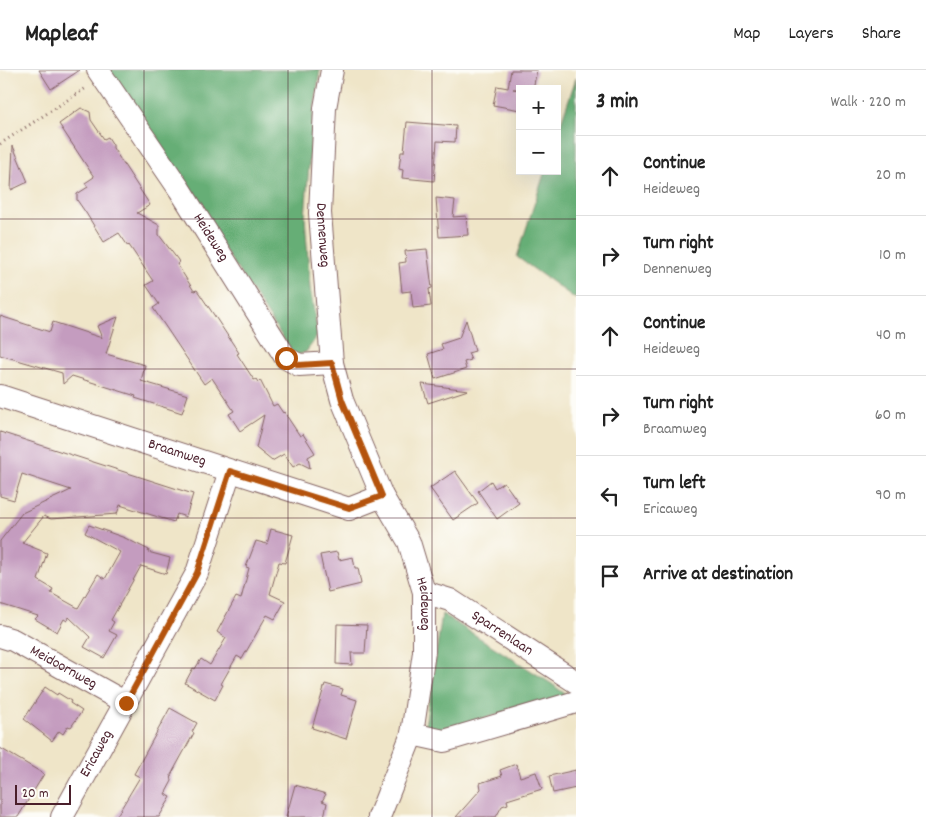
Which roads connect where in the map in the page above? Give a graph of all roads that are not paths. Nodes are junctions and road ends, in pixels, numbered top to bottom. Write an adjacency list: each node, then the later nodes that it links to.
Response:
1 (332, 70): 3 (street, Dennenweg)
2 (102, 76): 3 (street, Heideweg)
3 (332, 363): 5 (street, Dennenweg)
4 (0, 396): 6 (street, Braamweg)
5 (342, 400): 7 (street, Heideweg)
6 (230, 471): 7 (street, Braamweg); 12 (street, Ericaweg)
7 (382, 496): 8 (street, Heideweg)
8 (424, 592): 10 (street, Sparrenlaan); 13 (street, Heideweg)
9 (0, 636): 12 (street, Meidoornweg)
10 (576, 682)
11 (576, 702): 13 (street)
12 (126, 703): 14 (street, Ericaweg)
13 (412, 734): 15 (street, Heideweg)
14 (62, 817)
15 (379, 817)

